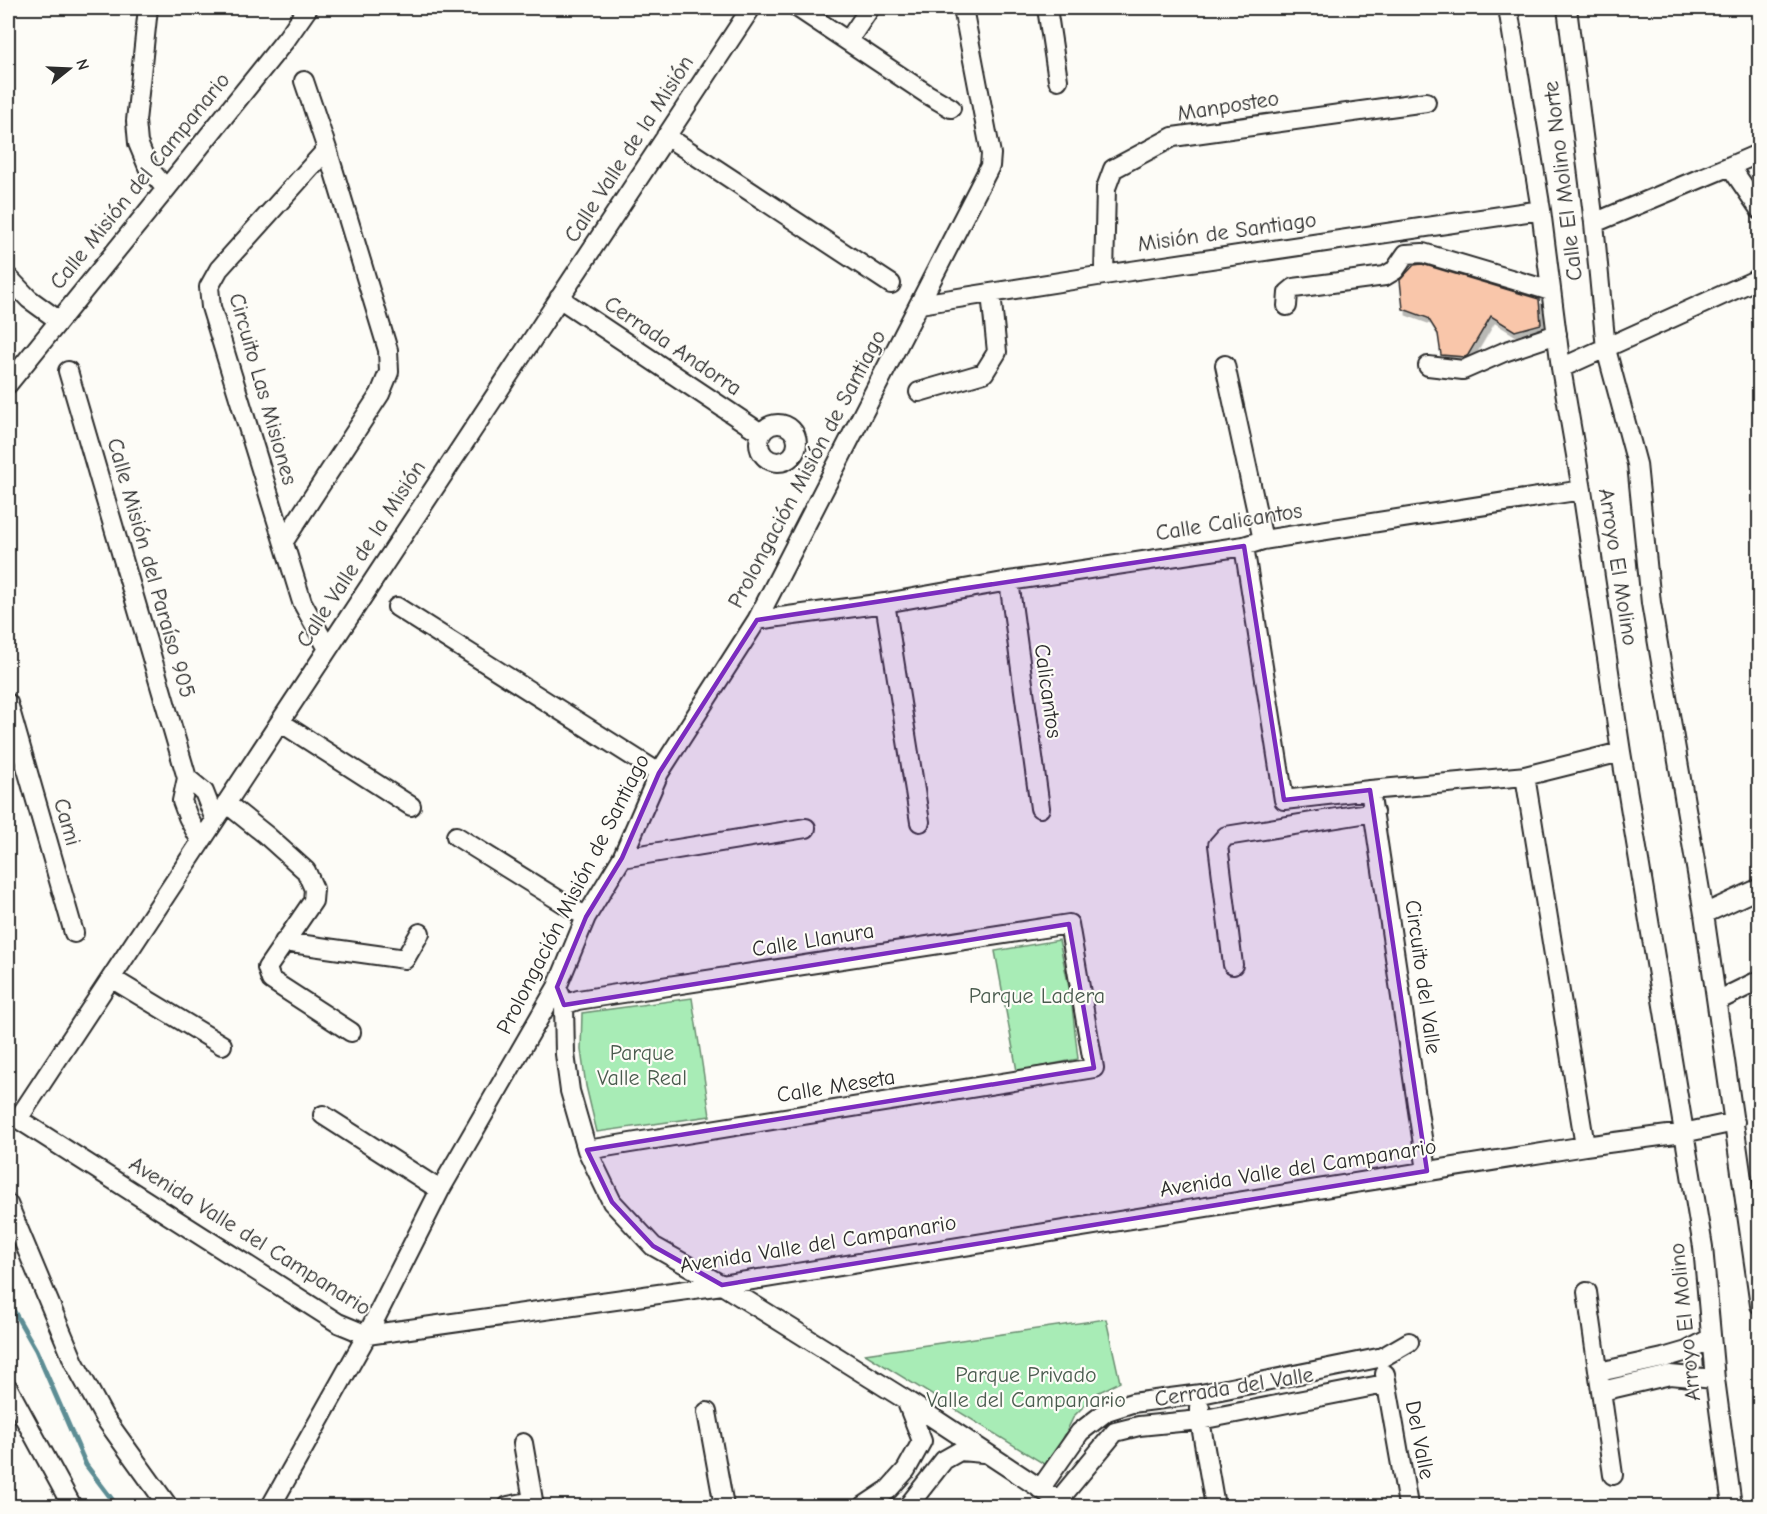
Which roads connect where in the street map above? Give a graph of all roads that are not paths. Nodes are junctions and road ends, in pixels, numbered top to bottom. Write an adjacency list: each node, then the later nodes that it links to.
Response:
1 (148, 8): 19 (street)
2 (308, 8): 19 (street, Calle Misión del Campanario)
3 (751, 8): 15 (street, Calle Valle de la Misión)
4 (798, 8): 10 (street)
5 (870, 8): 10 (street)
6 (963, 8): 30 (street, Prolongación Misión de Santiago)
7 (1047, 8): 11 (street)
8 (1508, 8): 20 (street, Arroyo El Molino)
9 (1567, 8): 22 (street, Calle El Molino Norte)
10 (848, 41): 14 (street)
11 (1058, 80)
12 (304, 81): 16 (street, Circuito Las Misiones)
13 (1426, 102): 23 (street, Manposteo)
14 (951, 108)
15 (666, 136): 26 (street); 29 (street, Calle Valle de la Misión)
16 (327, 149): 44 (street, Circuito Las Misiones); 44 (street, Circuito Las Misiones)
17 (1760, 153): 18 (street)
18 (1730, 166): 21 (street); 22 (street)
19 (166, 189): 32 (street, Calle Misión del Campanario)
20 (1541, 210): 23 (street, Misión de Santiago); 27 (street, Arroyo El Molino)
21 (1760, 210)
22 (1594, 223): 34 (street, Calle El Molino Norte)
23 (1104, 274): 28 (street, Misión de Santiago)
24 (8, 277): 32 (street)
25 (1760, 278): 34 (street)
26 (891, 284)
27 (1551, 291): 31 (street); 33 (street, Arroyo El Molino)
28 (991, 293): 30 (street, Misión de Santiago); 40 (street)
29 (559, 298): 41 (street, Cerrada Andorra); 50 (street, Calle Valle de la Misión)
30 (920, 304): 49 (street, Prolongación Misión de Santiago)
31 (1287, 306)
32 (58, 320): 39 (street, Calle Misión del Campanario)
33 (1557, 334): 36 (street); 37 (street, Arroyo El Molino)
34 (1606, 349): 37 (street); 70 (street, Calle El Molino Norte)
35 (1225, 365): 43 (street)
36 (1428, 366)
37 (1561, 368): 42 (street, Arroyo El Molino)
38 (68, 371): 57 (street, Calle Misión del Paraíso 905)
39 (8, 384)
40 (919, 392)
41 (761, 433)
42 (1582, 490): 43 (street, Calle Calicantos); 54 (street, Arroyo El Molino)
43 (1263, 540): 45 (street, Calle Calicantos)
44 (284, 541): 50 (street, Circuito Las Misiones)
45 (1244, 546): 46 (street, Calle Calicantos); 58 (street)
46 (1009, 581): 47 (street, Calle Calicantos); 61 (street, Calicantos)
47 (885, 603): 49 (street, Calle Calicantos); 64 (street)
48 (397, 607): 55 (street)
49 (757, 620): 55 (street, Prolongación Misión de Santiago)
50 (324, 655): 52 (street, Calle Valle de la Misión)
51 (8, 703): 53 (street, Cami)
52 (280, 722): 59 (street, Calle Valle de la Misión); 60 (street)
53 (11, 724): 72 (street, Cami)
54 (1621, 752): 56 (street); 87 (street, Arroyo El Molino)
55 (659, 773): 68 (street, Prolongación Misión de Santiago)
56 (1525, 777): 58 (street); 88 (street)
57 (187, 778): 63 (street); 67 (street)
58 (1370, 790): 62 (street, Circuito del Valle)
59 (226, 803): 63 (street, Calle Valle de la Misión); 74 (street)
60 (411, 806)
61 (1040, 808)
62 (1374, 812): 75 (street); 90 (street, Circuito del Valle)
63 (215, 820): 67 (street, Calle Valle de la Misión)
64 (920, 822)
65 (806, 828): 68 (street)
66 (456, 836): 71 (street)
67 (201, 842): 76 (street, Calle Valle de la Misión)
68 (622, 858): 71 (street, Prolongación Misión de Santiago)
69 (1760, 888): 70 (street)
70 (1704, 914): 79 (street)
71 (586, 917): 78 (street, Prolongación Misión de Santiago)
72 (74, 933)
73 (420, 933): 74 (street)
74 (284, 942): 81 (street)
75 (1233, 965)
76 (111, 978): 82 (street); 85 (street, Calle Valle de la Misión)
77 (1760, 980): 79 (street)
78 (556, 987): 80 (street); 92 (street, Prolongación Misión de Santiago)
79 (1717, 1001): 86 (street)
80 (564, 1005): 83 (street, Calle Llanura); 89 (street)
81 (351, 1032)
82 (222, 1045)
83 (1094, 1068): 89 (street, Calle Meseta)
84 (323, 1115): 92 (street)
85 (13, 1119): 98 (street, Avenida Valle del Campanario)
86 (1735, 1122): 87 (street); 91 (street)
87 (1683, 1133): 88 (street, Avenida Valle del Campanario); 99 (street, Arroyo El Molino)
88 (1585, 1146): 90 (street, Avenida Valle del Campanario)
89 (587, 1150): 95 (street)
90 (1427, 1172): 95 (street, Avenida Valle del Campanario)
91 (1751, 1175): 94 (street)
92 (440, 1190): 98 (street, Prolongación Misión de Santiago)
93 (8, 1204): 123 (street)
94 (1753, 1206): 97 (street)
95 (722, 1284): 98 (street, Avenida Valle del Campanario); 108 (street)
96 (1587, 1292): 102 (street)
97 (1760, 1305)
98 (367, 1335): 124 (street, Prolongación Misión de Santiago)
99 (1711, 1338): 102 (street); 103 (street, Arroyo El Molino)
100 (1409, 1342): 101 (street, Cerrada del Valle)
101 (1383, 1357): 104 (street); 107 (street, Cerrada del Valle)
102 (1599, 1372): 106 (street)
103 (1714, 1378): 106 (street); 129 (street, Arroyo El Molino)
104 (1386, 1384): 111 (street, Cerrada del Valle); 122 (street, Del Valle)
105 (8, 1388): 120 (street)
106 (1602, 1391): 115 (street)
107 (1201, 1394): 109 (street, Cerrada del Valle); 111 (street)
108 (906, 1400): 114 (street); 116 (street)
109 (1107, 1411): 112 (street); 117 (street, Cerrada del Valle)
110 (706, 1412): 126 (street)
111 (1200, 1420): 112 (street, Cerrada del Valle); 128 (street)
112 (1115, 1432): 119 (street)
113 (523, 1443): 118 (street)
114 (988, 1454): 117 (street); 121 (street)
115 (1613, 1475)
116 (892, 1485): 121 (street); 127 (street)
117 (1040, 1489): 119 (street)
118 (533, 1504): 125 (street)
119 (1062, 1504)
120 (66, 1505)
121 (909, 1505)
122 (1408, 1505)
123 (168, 1506)
124 (271, 1506)
125 (508, 1506)
126 (724, 1506)
127 (864, 1506)
128 (1215, 1506)
129 (1732, 1506)

